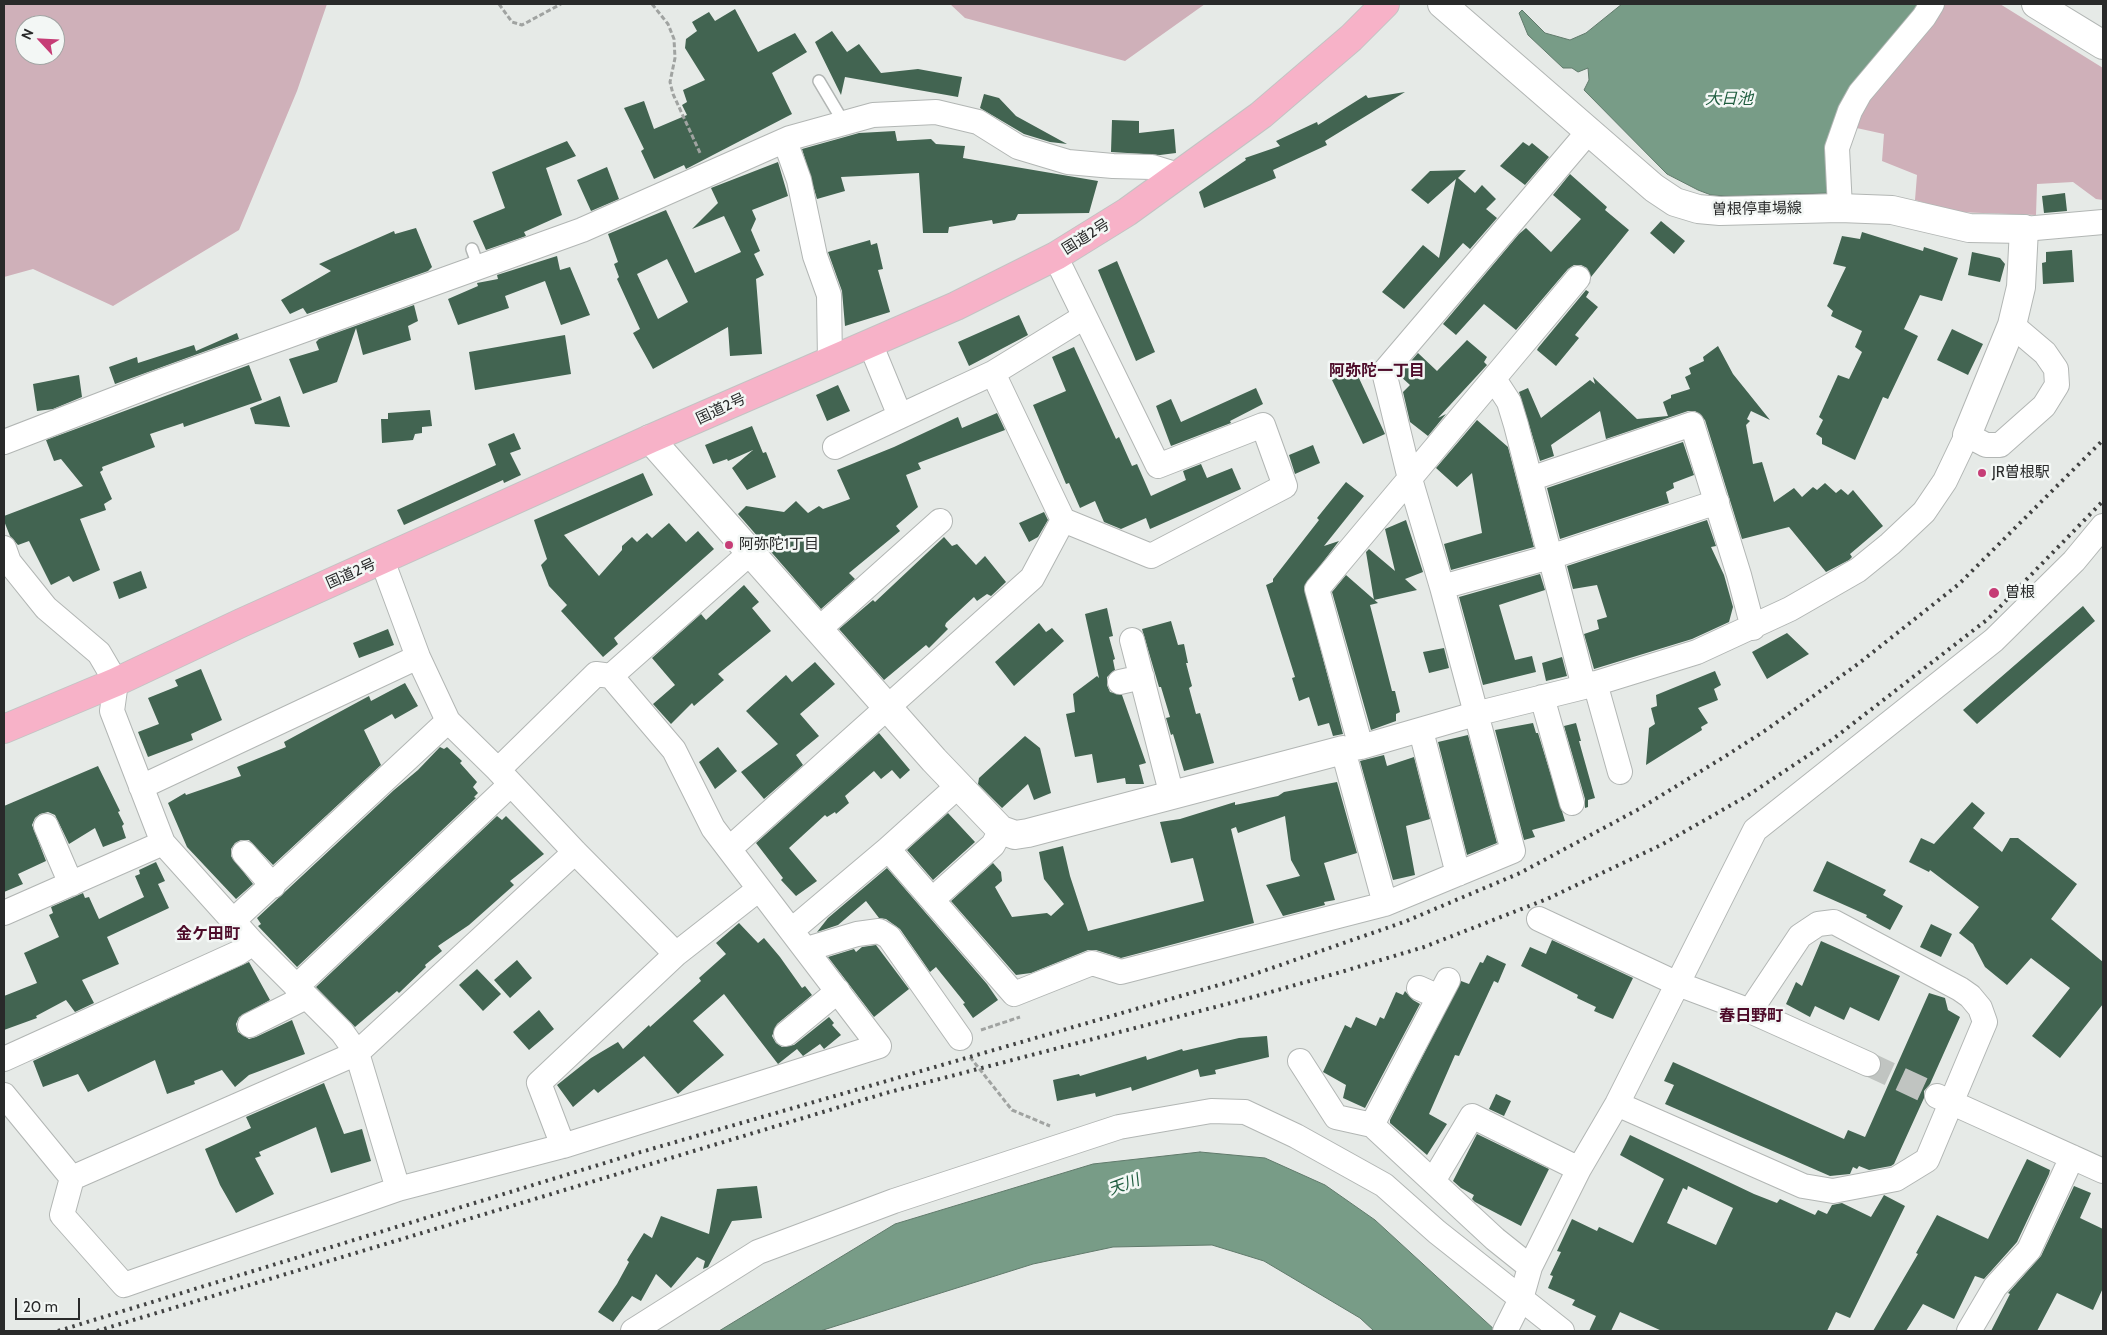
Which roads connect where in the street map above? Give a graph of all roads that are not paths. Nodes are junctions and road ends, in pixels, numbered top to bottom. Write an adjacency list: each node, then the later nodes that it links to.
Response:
1 (1385, 4): 10 (highway, 国道2号)
2 (1442, 4): 8 (street, 曽根停車場線)
3 (1932, 4): 11 (street)
4 (2036, 4): 5 (street)
5 (2103, 45)
6 (819, 81): 7 (lane)
7 (844, 123): 9 (street); 10 (street)
8 (1589, 131): 11 (street, 曽根停車場線); 26 (street)
9 (785, 141): 19 (street); 25 (street)
10 (1178, 175): 18 (highway, 国道2号)
11 (1840, 208): 13 (street, 曽根停車場線)
12 (2103, 222): 13 (street)
13 (2024, 229): 17 (street)
14 (1062, 270): 16 (street)
15 (1578, 278): 21 (street)
16 (1084, 317): 20 (street); 29 (street)
17 (2012, 325): 23 (street); 23 (street)
18 (870, 343): 19 (highway, 国道2号); 22 (street)
19 (830, 360): 24 (highway, 国道2号)
20 (993, 373): 22 (street); 22 (street); 29 (street)
21 (1494, 379): 26 (street); 27 (street)
22 (900, 416)
23 (1967, 435): 37 (street)
24 (650, 440): 33 (street); 35 (highway, 国道2号)
25 (4, 442)
26 (1410, 479): 36 (street); 50 (street)
27 (1530, 479): 28 (street); 34 (street)
28 (1716, 502): 34 (street); 37 (street)
29 (1063, 520): 45 (street)
30 (940, 521): 38 (street)
31 (2103, 526): 77 (street)
32 (4, 548): 42 (street)
33 (750, 553): 38 (street); 41 (street)
34 (1550, 557): 36 (street); 43 (street)
35 (382, 560): 40 (street); 42 (highway, 国道2号)
36 (1442, 587): 46 (street)
37 (1753, 628): 43 (street)
38 (818, 630): 45 (street)
39 (1132, 640): 55 (street)
40 (418, 657): 47 (street); 54 (street)
41 (610, 676): 52 (street); 67 (street)
42 (116, 682): 48 (highway, 国道2号); 54 (street)
43 (1589, 685): 44 (street); 51 (street)
44 (1542, 697): 46 (street); 56 (street)
45 (888, 708): 53 (street); 59 (street)
46 (1475, 714): 49 (street); 64 (street)
47 (448, 721): 52 (street); 66 (street)
48 (4, 729)
49 (1421, 731): 50 (street); 64 (street)
50 (1352, 748): 55 (street); 69 (street)
51 (1620, 772)
52 (505, 777): 62 (street); 80 (street)
53 (958, 786): 58 (street); 61 (street)
54 (141, 787): 60 (street)
55 (1172, 796): 58 (street)
56 (1572, 803)
57 (46, 826): 65 (street)
58 (1001, 830): 68 (street)
59 (738, 841)
60 (163, 843): 65 (street); 72 (street)
61 (888, 849): 68 (street); 73 (street)
62 (575, 852): 76 (street); 85 (street)
63 (244, 853): 66 (street)
64 (1458, 874): 69 (street)
65 (71, 884): 70 (street)
66 (273, 886): 72 (street)
67 (759, 889): 73 (street); 76 (street)
68 (933, 899): 69 (street)
69 (1385, 904)
70 (4, 913)
71 (1539, 919): 77 (street)
72 (234, 920): 74 (street)
73 (792, 930): 75 (street)
74 (253, 943): 80 (street); 86 (street)
75 (807, 949): 79 (street); 84 (street)
76 (676, 954): 93 (street)
77 (1678, 984): 81 (street); 91 (street)
78 (1435, 988): 92 (street)
79 (838, 991): 83 (street); 93 (street)
80 (301, 992): 82 (street); 85 (street)
81 (1750, 1011): 88 (street); 90 (street)
82 (250, 1025)
83 (786, 1034)
84 (960, 1038)
85 (357, 1053): 97 (street); 99 (street)
86 (4, 1059)
87 (1300, 1061): 92 (street)
88 (1868, 1064)
89 (4, 1095): 97 (street)
90 (1944, 1099): 91 (street); 94 (street)
91 (1617, 1104): 95 (street)
92 (1372, 1126): 98 (street)
93 (563, 1146): 99 (street)
94 (2072, 1157): 96 (street); 104 (street)
95 (1578, 1169): 98 (street); 100 (street)
96 (2103, 1171)
97 (72, 1178): 99 (street)
98 (1432, 1181): 100 (street)
99 (398, 1189)
100 (1530, 1267): 101 (street)
101 (1512, 1317): 102 (street); 103 (street)
102 (634, 1331)
103 (1562, 1331)
104 (1969, 1331)

